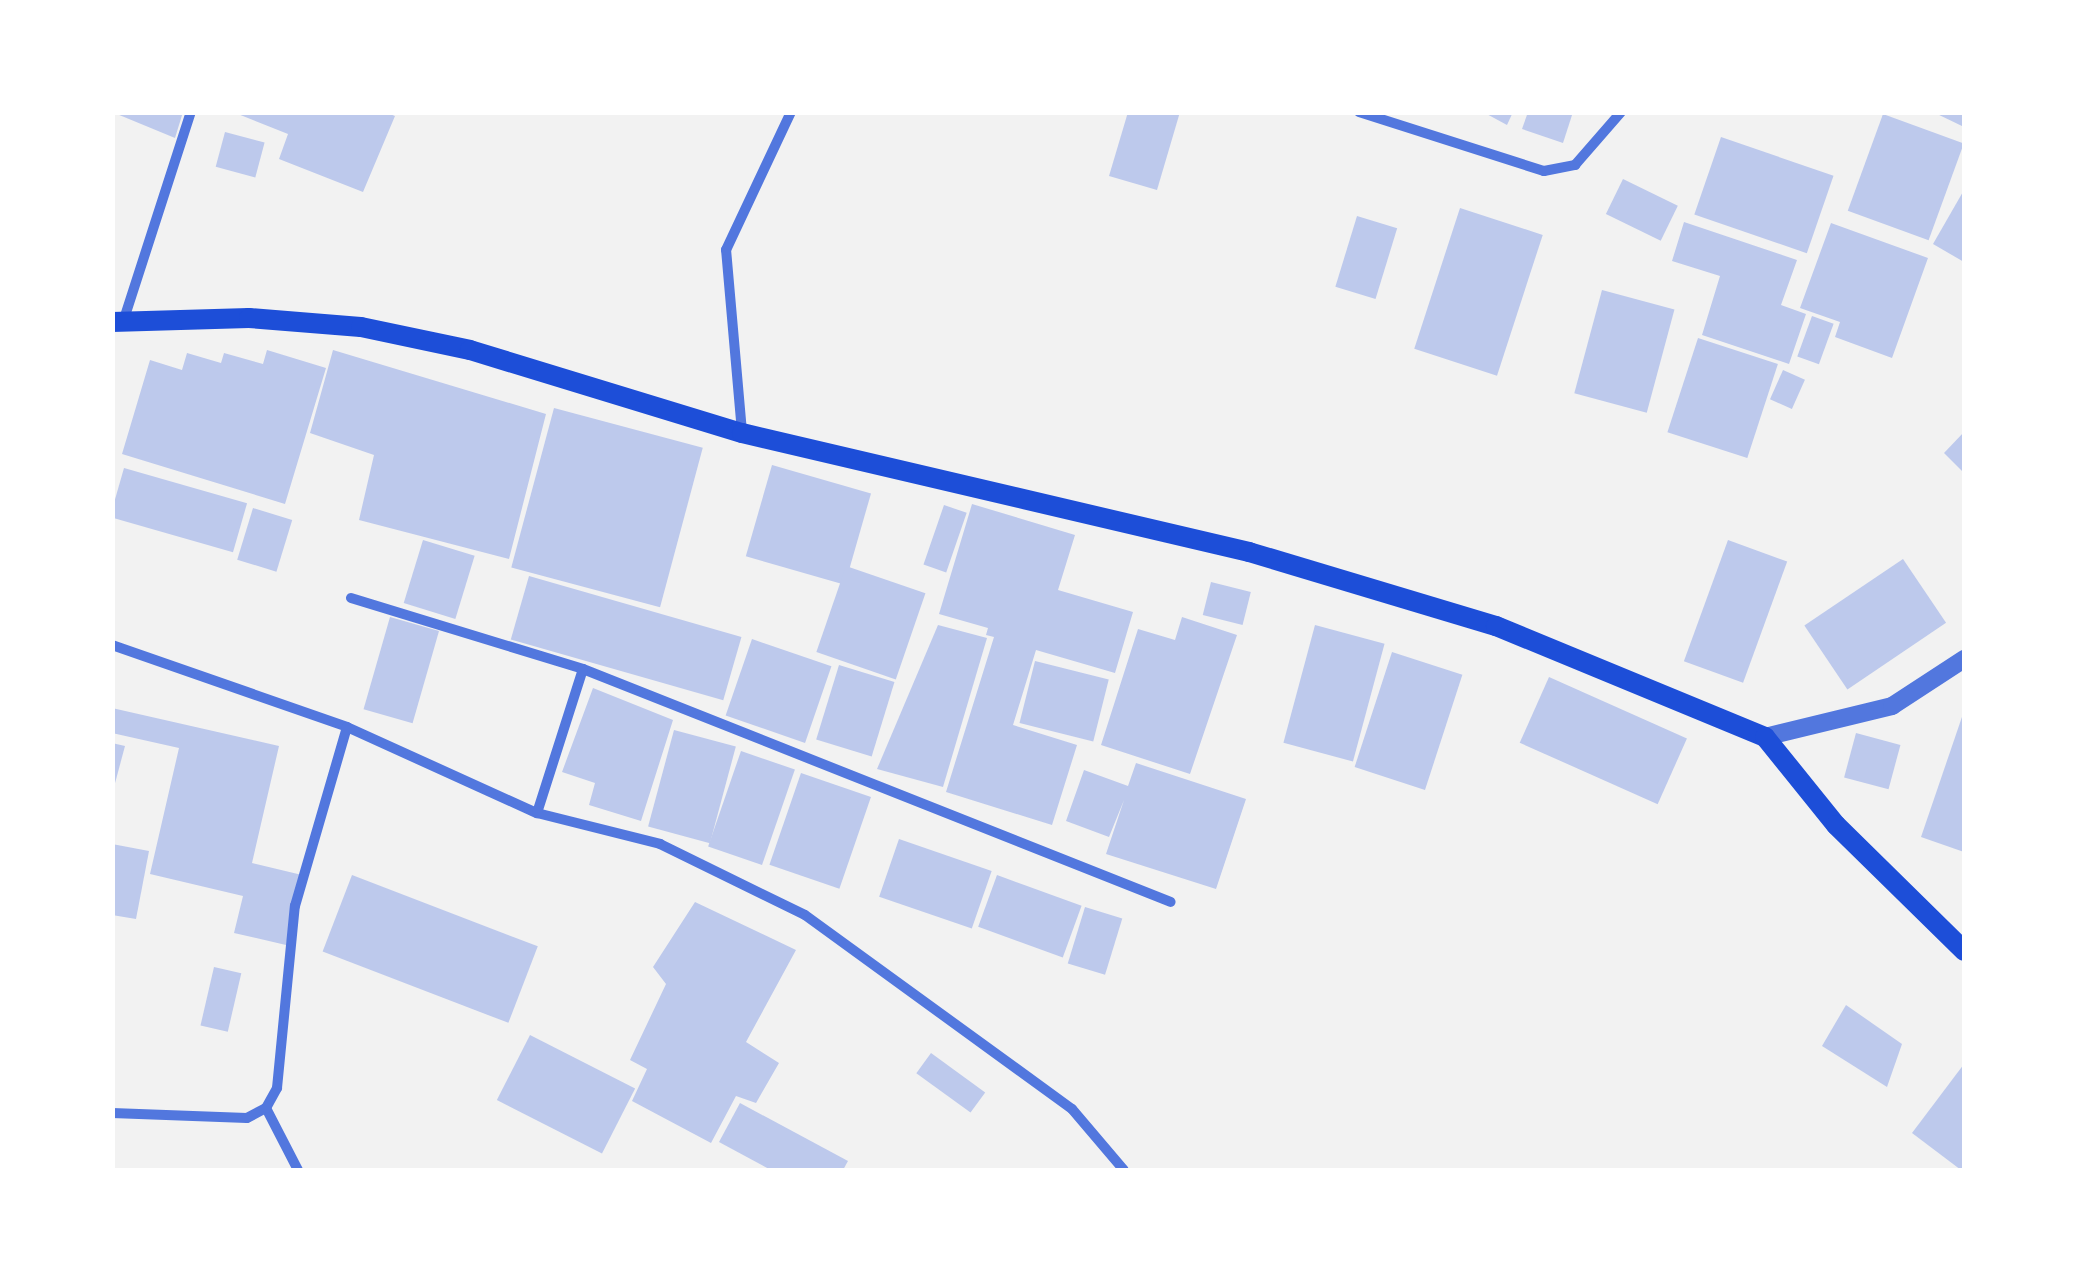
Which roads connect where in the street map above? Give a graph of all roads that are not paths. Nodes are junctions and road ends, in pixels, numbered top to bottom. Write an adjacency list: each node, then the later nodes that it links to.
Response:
1 (191, 112): 5 (street)
2 (792, 112): 6 (street)
3 (1359, 112): 4 (street)
4 (1621, 112)
5 (118, 321): 6 (main road)
6 (742, 433): 12 (main road)
7 (351, 598): 10 (street)
8 (112, 645): 11 (street)
9 (1964, 659): 12 (street)
10 (584, 670): 13 (street); 14 (street)
11 (347, 727): 13 (street); 16 (street)
12 (1765, 737): 15 (main road)
13 (537, 813): 19 (street)
14 (1171, 902)
15 (1964, 952)
16 (266, 1108): 17 (street); 18 (street)
17 (112, 1113)
18 (298, 1170)
19 (1124, 1170)

